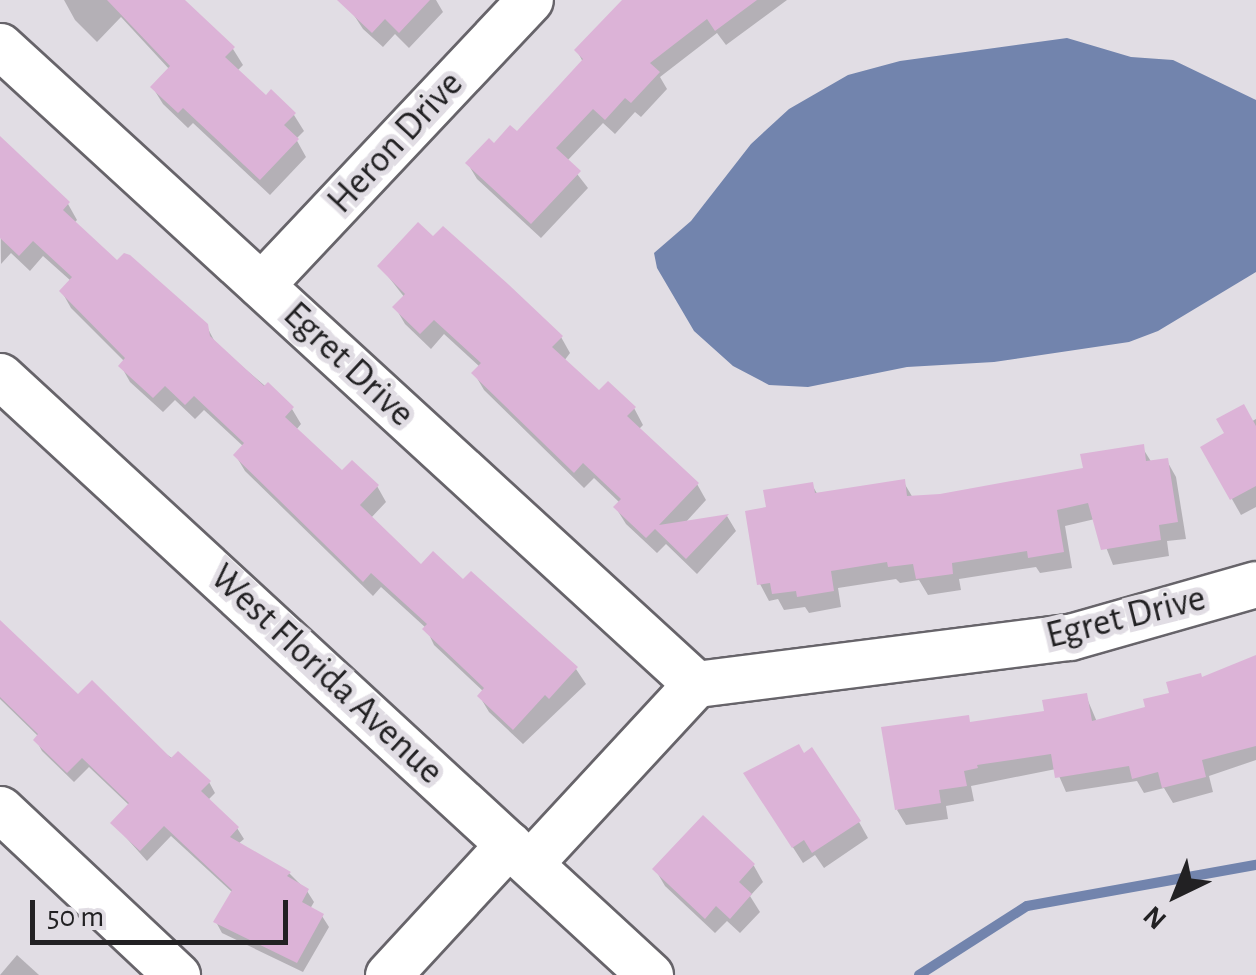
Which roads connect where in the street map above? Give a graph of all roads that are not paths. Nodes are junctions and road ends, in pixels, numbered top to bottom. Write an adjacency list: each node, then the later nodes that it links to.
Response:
1 (530, 0): 3 (street, Heron Drive)
2 (0, 46): 3 (street, Egret Drive)
3 (261, 285): 6 (street, Egret Drive)
4 (0, 376): 8 (street, West Florida Avenue)
5 (1256, 584): 6 (street, Egret Drive)
6 (696, 684): 8 (street)
7 (3, 818): 9 (street)
8 (520, 854): 10 (street); 11 (street, West Florida Avenue)
9 (177, 975)
10 (388, 975)
11 (650, 975)

